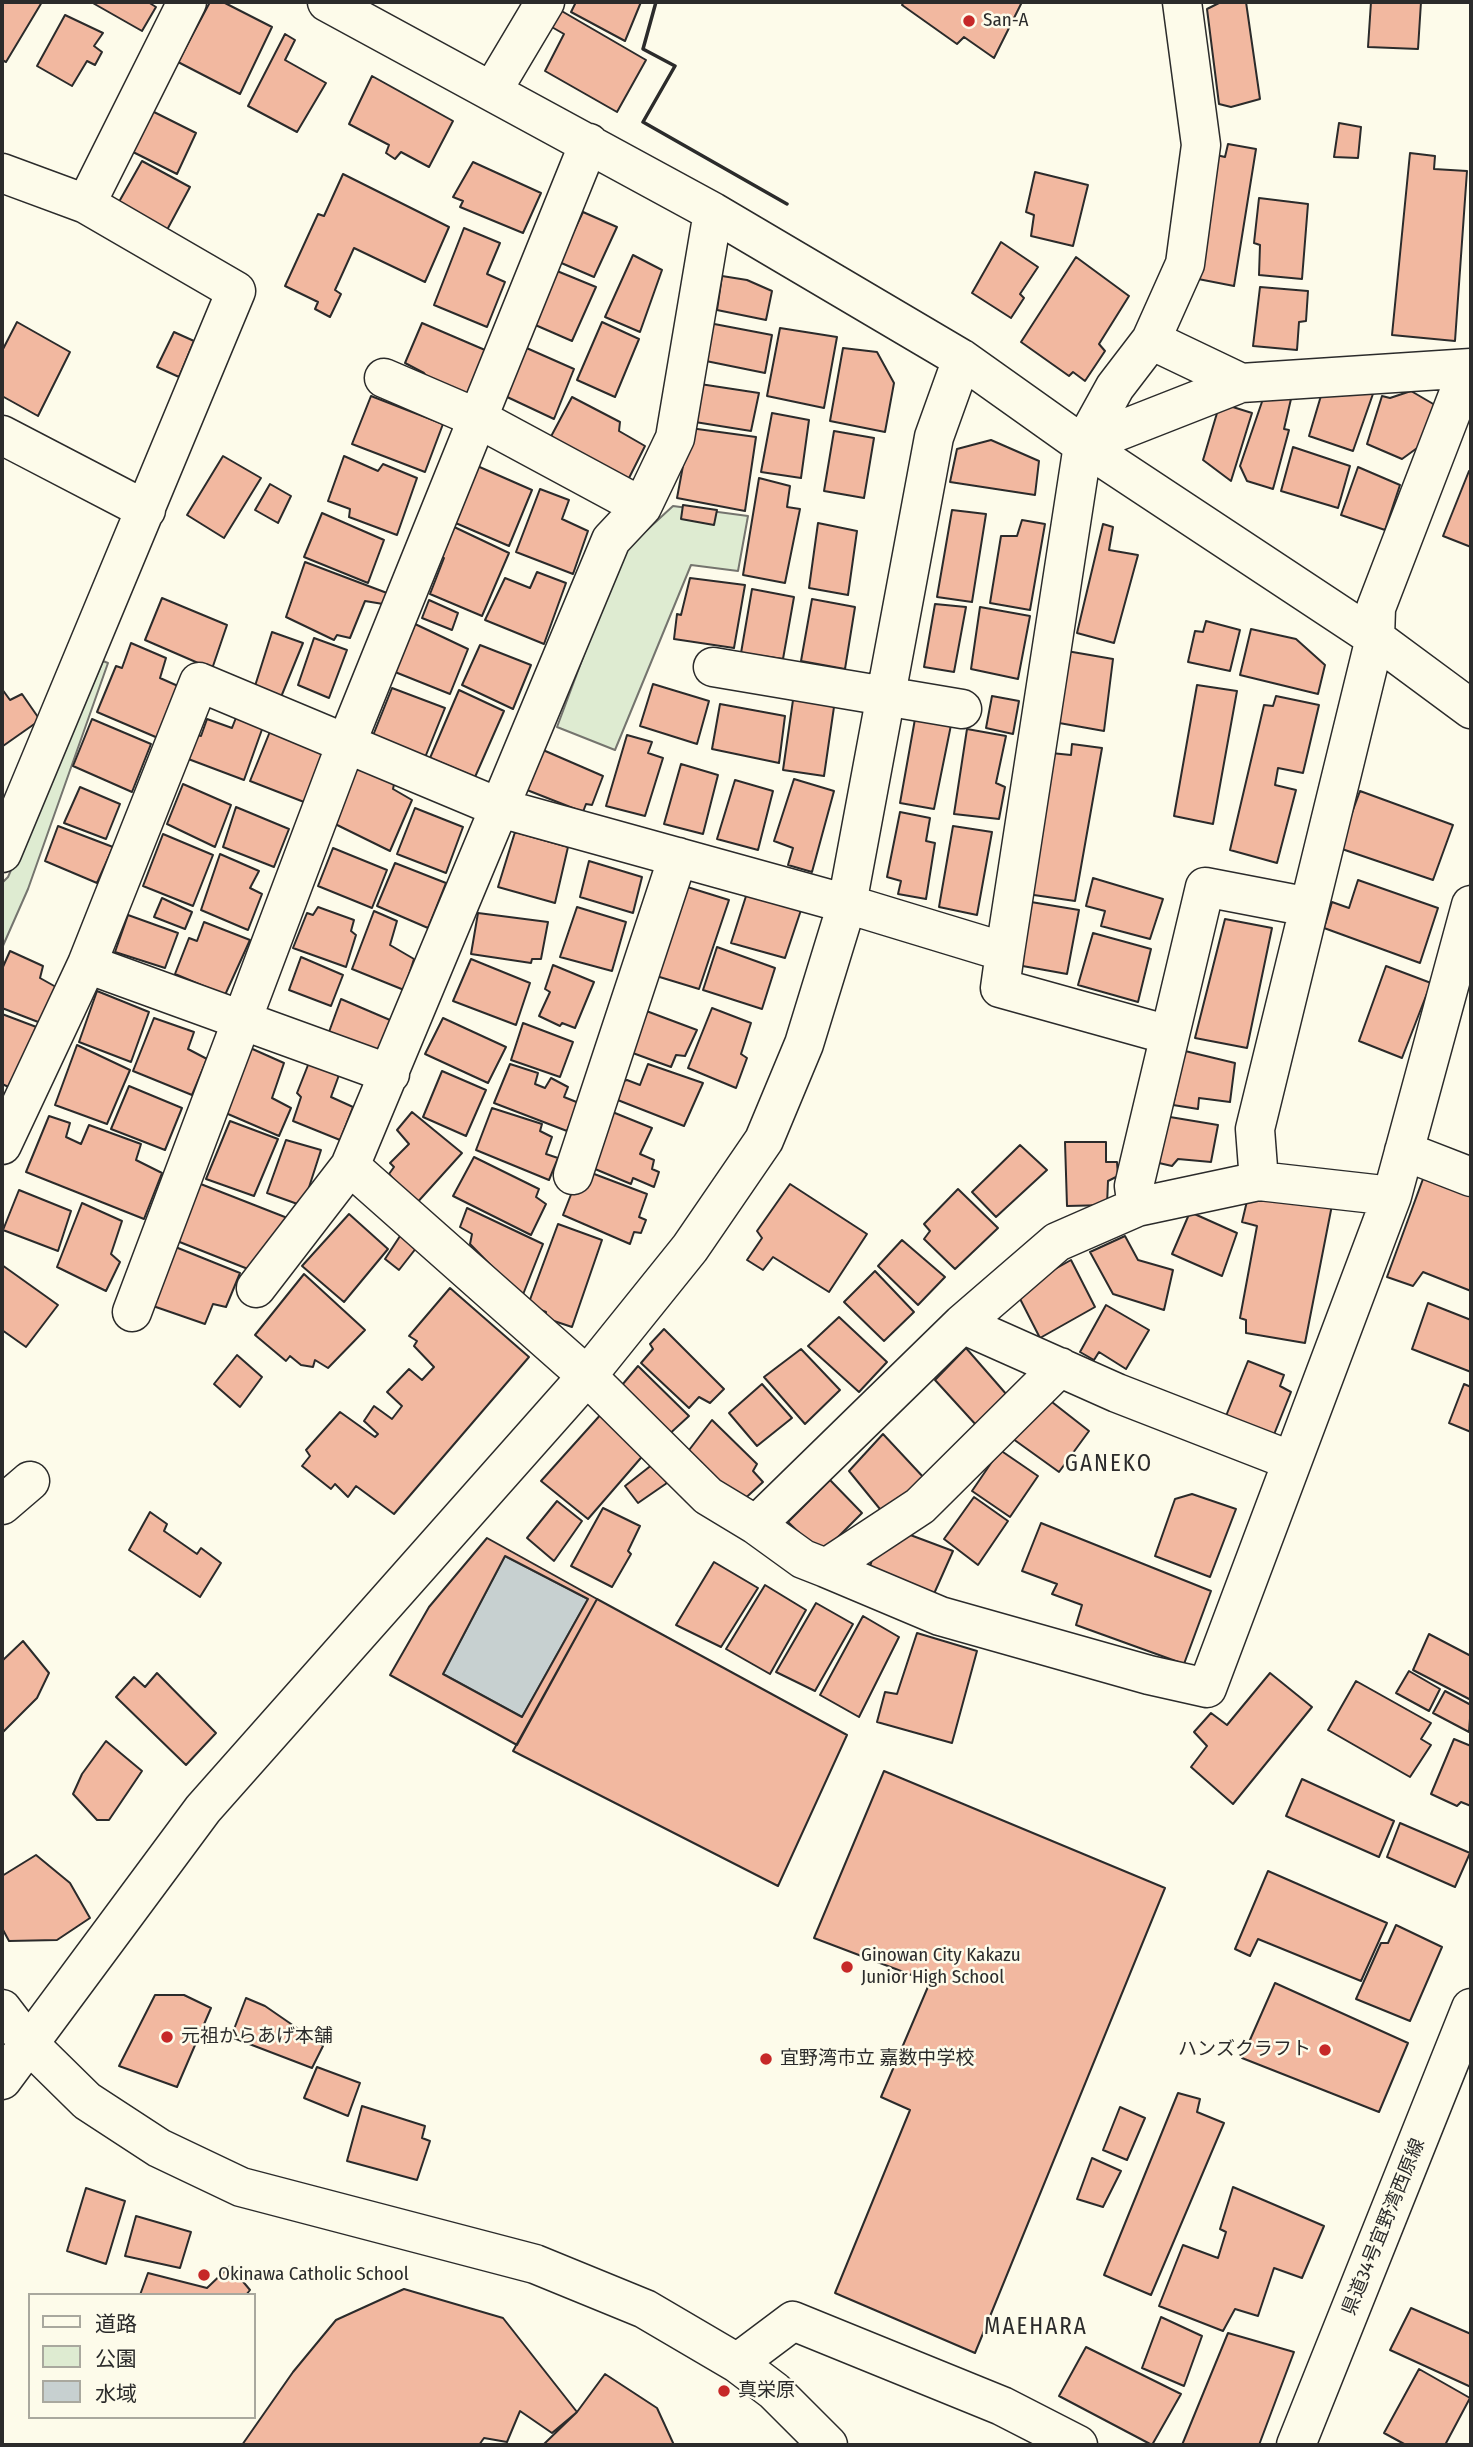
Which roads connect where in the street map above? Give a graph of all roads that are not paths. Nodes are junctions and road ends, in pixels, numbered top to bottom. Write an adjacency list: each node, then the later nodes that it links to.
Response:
1 (187, 2): 8 (street)
2 (327, 2): 5 (street)
3 (545, 2): 5 (street)
4 (1182, 2): 10 (street)
5 (492, 91): 6 (street)
6 (589, 143): 9 (street); 15 (street)
7 (2, 173): 8 (street)
8 (86, 204): 19 (street)
9 (713, 212): 11 (street); 18 (street)
10 (1152, 340): 14 (street); 17 (street)
11 (962, 359): 17 (street); 22 (street)
12 (1469, 368): 14 (street); 20 (street)
13 (384, 378): 15 (street)
14 (1241, 383): 17 (street)
15 (477, 418): 18 (street); 25 (street)
16 (2, 435): 19 (street)
17 (1083, 445): 20 (street); 32 (street)
18 (642, 507): 26 (street)
19 (146, 510): 27 (street)
20 (1376, 638): 24 (street); 31 (street)
21 (713, 667): 22 (street)
22 (887, 698): 23 (street); 29 (street)
23 (962, 709)
24 (1471, 709)
25 (346, 744): 26 (street); 33 (street); 34 (street)
26 (500, 808): 28 (street); 36 (street)
27 (2, 853)
28 (678, 858): 29 (street); 40 (street)
29 (846, 904): 32 (street); 49 (street)
30 (1471, 905): 38 (street)
31 (1309, 906): 35 (street); 42 (street)
32 (1006, 952): 35 (street)
33 (87, 964): 34 (street); 37 (street)
34 (241, 1022): 36 (street); 46 (street)
35 (1169, 1035): 44 (street)
36 (390, 1074): 39 (street)
37 (2, 1145)
38 (1404, 1151): 41 (street); 43 (street)
39 (350, 1166): 45 (street); 49 (street)
40 (573, 1175)
41 (1471, 1177)
42 (1259, 1181): 43 (street); 44 (street)
43 (1392, 1196): 50 (street)
44 (1137, 1207): 47 (street)
45 (256, 1288)
46 (132, 1312)
47 (962, 1324): 48 (street); 51 (street)
48 (1060, 1367): 50 (street); 52 (street)
49 (587, 1376): 51 (street); 55 (street)
50 (1292, 1461): 52 (street)
51 (755, 1525): 52 (street)
52 (827, 1568)
53 (1471, 2008): 60 (street, 県道34号宜野湾西原線)
54 (2, 2009): 55 (street)
55 (28, 2043): 56 (street); 57 (street)
56 (2, 2080)
57 (737, 2363): 58 (street); 59 (street)
58 (828, 2445)
59 (1078, 2445)
60 (1296, 2445)

